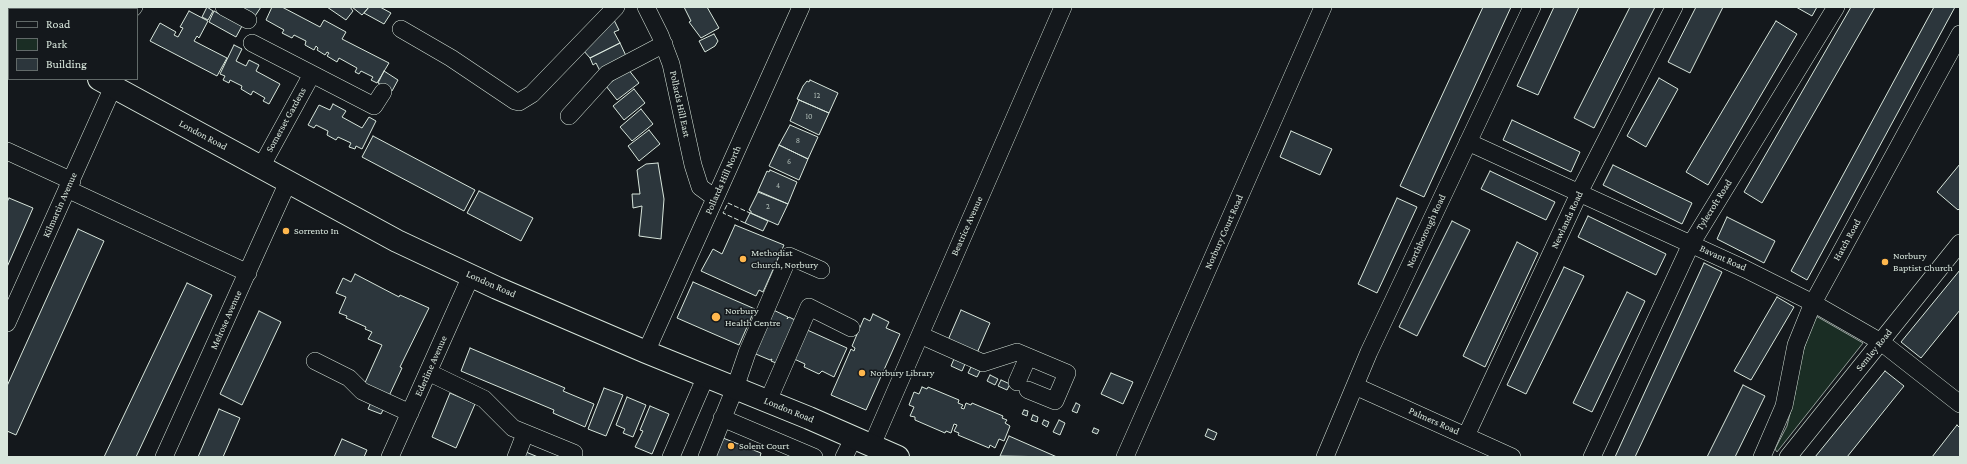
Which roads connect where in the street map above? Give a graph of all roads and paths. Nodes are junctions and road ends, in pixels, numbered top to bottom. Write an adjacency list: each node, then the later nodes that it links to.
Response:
1 (224, 7): 10 (street)
2 (616, 7): 11 (street)
3 (646, 7): 14 (street, Pollards Hill East)
4 (800, 7): 25 (street, Pollards Hill North)
5 (1063, 7): 34 (street, Beatrice Avenue)
6 (1323, 7): 59 (street, Norbury Court Road)
7 (1532, 7): 19 (street, Northborough Road)
8 (1674, 7): 24 (street, Newlands Road)
9 (1836, 7): 27 (street, Tylecroft Road)
10 (248, 20)
11 (401, 29)
12 (1960, 34): 31 (street, Hatch Road)
13 (252, 43): 15 (street)
14 (664, 44): 18 (street); 25 (street, Pollards Hill East)
15 (312, 74): 17 (street); 21 (street, Somerset Gardens)
16 (106, 83): 21 (highway, London Road); 23 (street, Kilmartin Avenue)
17 (383, 92)
18 (569, 116)
19 (1468, 142): 24 (street, Bavant Road); 41 (street, Northborough Road)
20 (7, 151): 23 (street)
21 (261, 167): 22 (highway, London Road)
22 (288, 182): 29 (street, Melrose Avenue); 30 (highway, London Road)
23 (70, 185): 29 (street); 32 (street, Kilmartin Avenue)
24 (1579, 193): 27 (street, Bavant Road); 48 (street, Newlands Road)
25 (715, 198): 36 (street, Pollards Hill North)
26 (1960, 243): 35 (street, Semley Road)
27 (1691, 244): 31 (street, Bavant Road); 62 (street, Tylecroft Road)
28 (821, 270): 42 (street)
29 (248, 273): 51 (street, Melrose Avenue)
30 (471, 276): 36 (highway, London Road); 39 (street, Ederline Avenue)
31 (1813, 303): 35 (street, Bavant Road); 63 (street, Hatch Road)
32 (7, 323)
33 (851, 328): 43 (street)
34 (920, 335): 37 (street); 49 (street, Beatrice Avenue)
35 (1881, 342): 44 (street, Bavant Road); 64 (street, Semley Road)
36 (646, 352): 40 (highway, London Road)
37 (1028, 356): 37 (street)
38 (314, 361): 45 (street)
39 (428, 372): 45 (street, Ederline Avenue); 47 (street)
40 (706, 376): 42 (highway, London Road); 54 (street)
41 (1355, 386): 48 (street, Palmers Road); 60 (street, Northborough Road)
42 (735, 388): 43 (highway, London Road); 46 (street)
43 (768, 401): 49 (highway, London Road)
44 (1960, 404)
45 (410, 413): 52 (street, Ederline Avenue)
46 (722, 418): 55 (street); 56 (street)
47 (525, 434): 50 (street); 53 (street)
48 (1466, 436): 61 (street, Palmers Road)
49 (863, 441): 57 (street, Beatrice Avenue); 58 (highway, London Road)
50 (565, 453)
51 (164, 457)
52 (390, 457)
53 (516, 457)
54 (671, 457)
55 (706, 457)
56 (814, 457)
57 (844, 457)
58 (898, 457)
59 (1125, 457)
60 (1325, 457)
61 (1512, 457)
62 (1592, 457)
63 (1762, 457)
64 (1788, 457)

